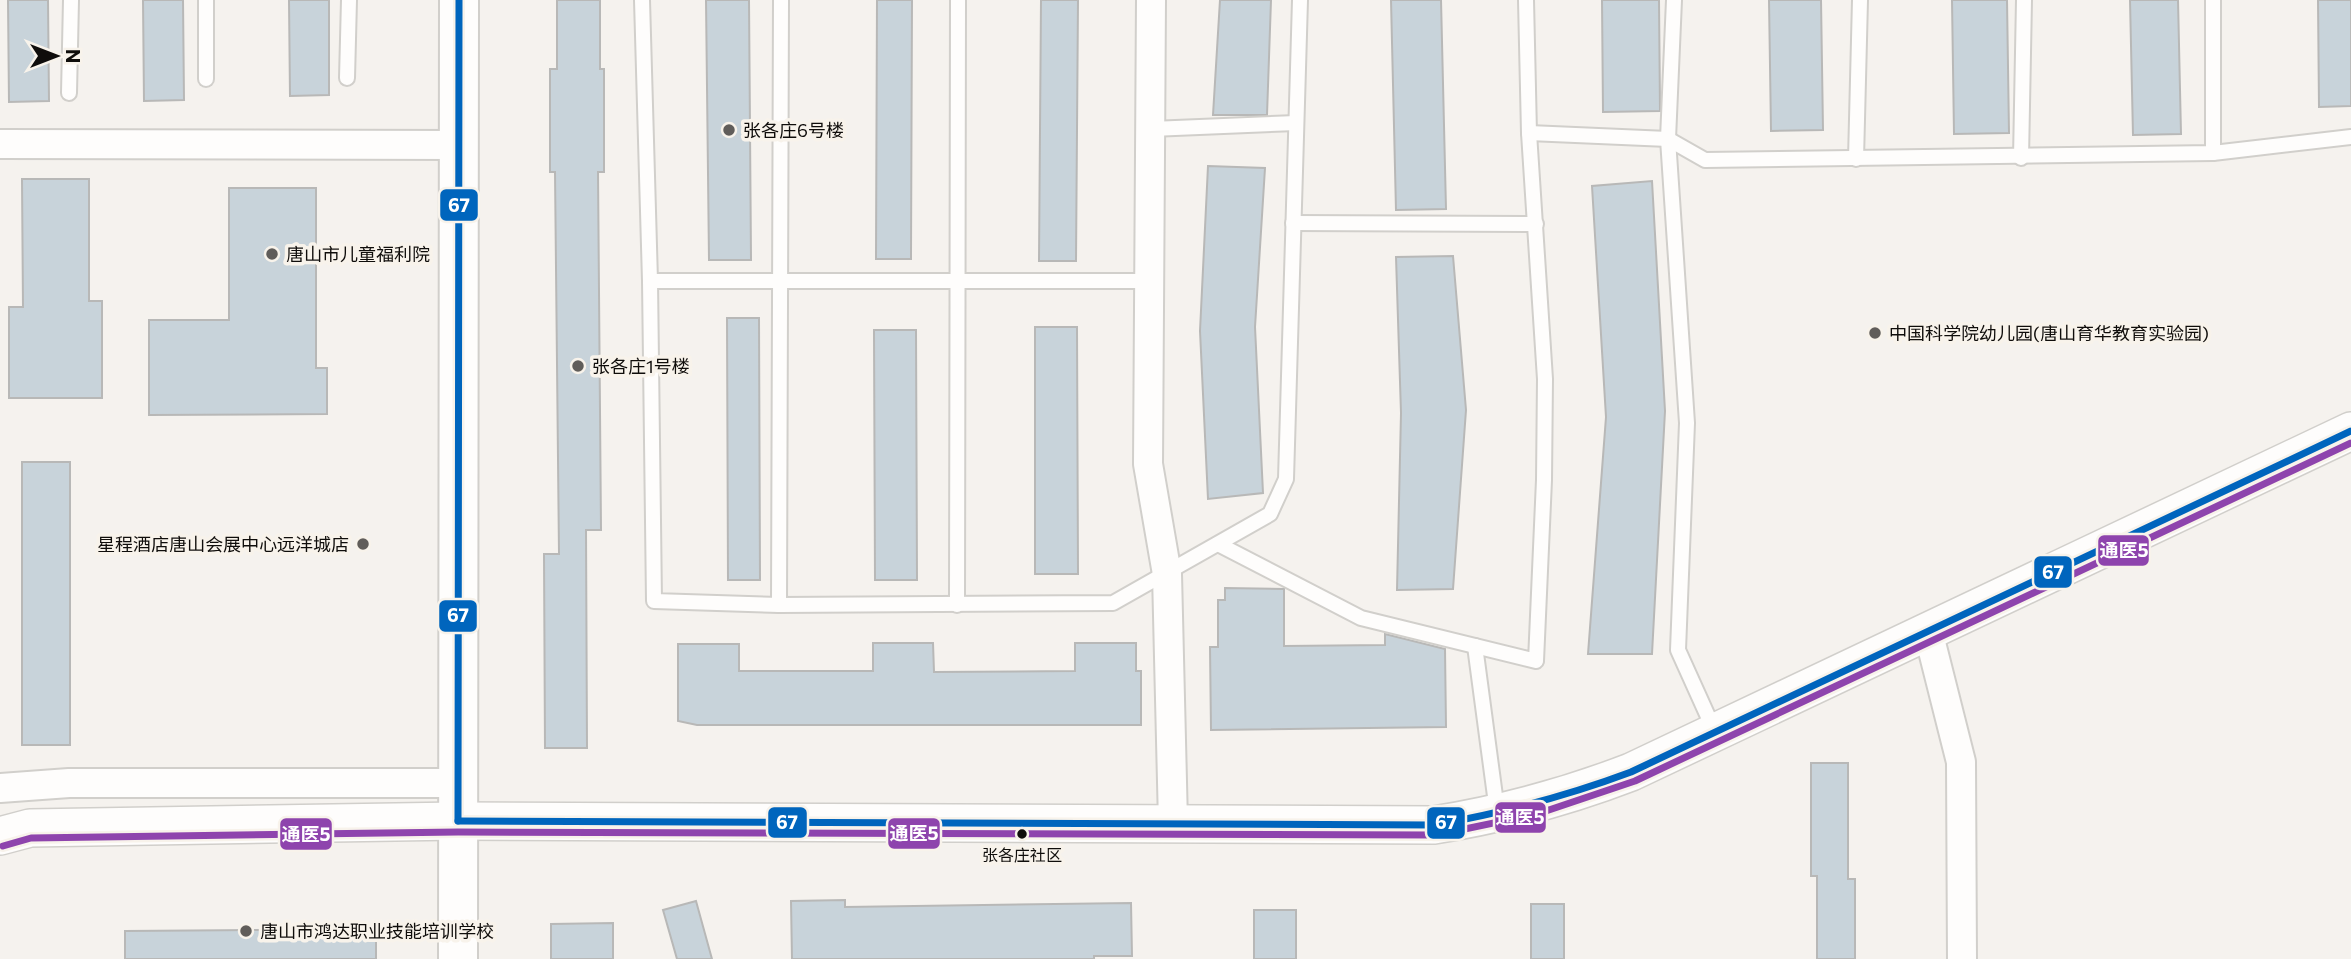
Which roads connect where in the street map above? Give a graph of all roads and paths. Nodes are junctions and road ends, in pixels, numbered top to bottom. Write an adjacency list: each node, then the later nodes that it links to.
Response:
1 (71, 0): 17 (lane)
2 (206, 0): 16 (lane)
3 (349, 0): 15 (lane)
4 (459, 0): 24 (main road)
5 (642, 0): 30 (lane)
6 (781, 0): 31 (lane)
7 (958, 0): 32 (lane)
8 (1151, 0): 19 (street)
9 (1300, 0): 18 (lane)
10 (1526, 0): 20 (lane)
11 (1674, 0): 22 (lane)
12 (1860, 0): 27 (lane)
13 (2024, 0): 26 (lane)
14 (2213, 0): 25 (lane)
15 (348, 78)
16 (206, 79)
17 (69, 93)
18 (1296, 123): 19 (lane); 28 (lane)
19 (1151, 129): 33 (street)
20 (1529, 133): 22 (lane); 29 (lane)
21 (2351, 136): 25 (lane)
22 (1668, 139): 27 (lane); 41 (lane)
23 (0, 144): 24 (street)
24 (460, 145): 42 (main road)
25 (2213, 153): 26 (lane)
26 (2021, 158): 27 (lane)
27 (1856, 159)
28 (1293, 223): 29 (lane); 35 (lane)
29 (1536, 224): 40 (lane)
30 (650, 281): 31 (lane); 37 (lane)
31 (780, 281): 32 (lane); 37 (lane)
32 (957, 281): 33 (lane); 38 (lane)
33 (1150, 281): 36 (street)
34 (2351, 431): 39 (street)
35 (1218, 544): 36 (lane); 40 (lane)
36 (1167, 574): 38 (lane); 46 (street)
37 (779, 605): 38 (lane)
38 (957, 605)
39 (1928, 631): 41 (street); 49 (street)
40 (1475, 646): 44 (lane)
41 (1715, 732): 44 (street)
42 (457, 783): 43 (street); 45 (main road)
43 (0, 788)
44 (1498, 815): 46 (street)
45 (458, 821): 46 (street); 47 (street); 48 (main road)
46 (1173, 823)
47 (0, 836)
48 (458, 959)
49 (1962, 959)

